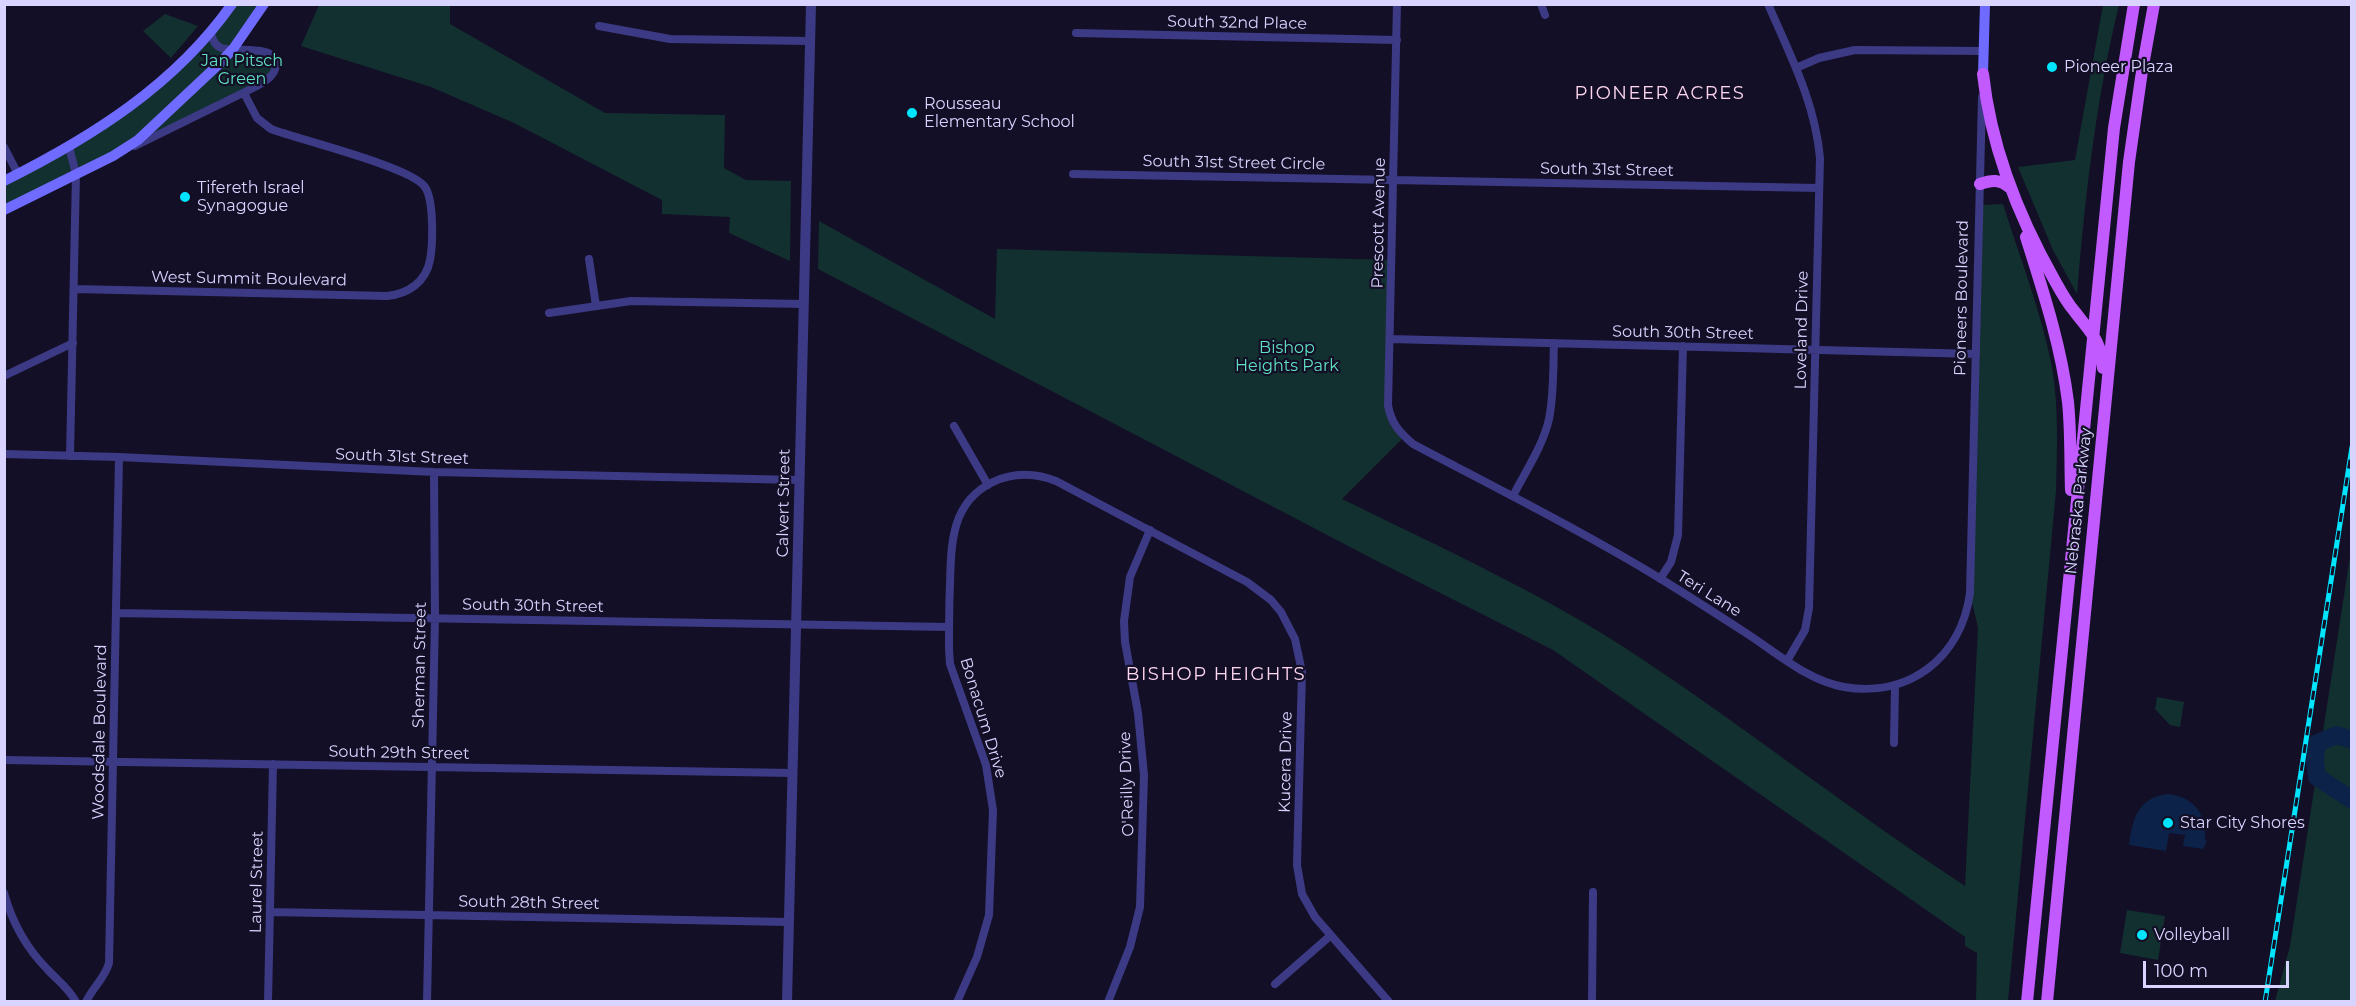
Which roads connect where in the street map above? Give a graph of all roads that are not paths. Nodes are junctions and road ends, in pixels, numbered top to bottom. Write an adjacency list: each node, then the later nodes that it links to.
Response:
1 (232, 4): 12 (main road)
2 (264, 4): 16 (main road)
3 (811, 4): 15 (street, Calvert Street)
4 (1398, 4): 14 (street, Prescott Avenue)
5 (1541, 4): 10 (street)
6 (1768, 4): 18 (street, Loveland Drive)
7 (1985, 4): 17 (main road, Pioneers Boulevard)
8 (2134, 4): 39 (main road, Nebraska Parkway)
9 (2154, 4): 49 (main road, Nebraska Parkway)
10 (1545, 15)
11 (599, 26): 15 (street)
12 (214, 29): 16 (street); 22 (main road)
13 (1076, 33): 14 (street, South 32nd Place)
14 (1397, 40): 27 (street, Prescott Avenue)
15 (810, 41): 36 (street, Calvert Street)
16 (233, 49): 20 (street); 23 (main road)
17 (1984, 51): 18 (street); 19 (main road, Pioneers Boulevard)
18 (1796, 68): 31 (street, Loveland Drive)
19 (1983, 74): 29 (street, Pioneers Boulevard); 30 (main road)
20 (244, 93): 23 (street); 35 (street, West Summit Boulevard)
21 (4, 147): 24 (street)
22 (69, 147): 24 (main road); 25 (street)
23 (113, 156): 25 (main road)
24 (18, 174): 28 (main road)
25 (76, 174): 33 (main road); 35 (street)
26 (1073, 174): 27 (street, South 31st Street Circle)
27 (1394, 179): 31 (street, South 31st Street); 40 (street, Prescott Avenue)
28 (4, 181)
29 (1980, 184): 30 (main road); 45 (street, Pioneers Boulevard)
30 (2009, 187): 32 (main road)
31 (1819, 188): 44 (street, Loveland Drive)
32 (2015, 201): 39 (main road); 58 (main road)
33 (4, 210)
34 (589, 259): 37 (street)
35 (74, 289): 41 (street)
36 (804, 304): 37 (street); 54 (street, Calvert Street)
37 (596, 306): 38 (street)
38 (549, 313)
39 (2093, 333): 49 (main road); 58 (main road, Nebraska Parkway)
40 (1390, 339): 42 (street, South 30th Street); 48 (street, Prescott Avenue)
41 (73, 343): 46 (street); 51 (street)
42 (1554, 343): 43 (street, South 30th Street); 56 (street)
43 (1683, 346): 44 (street, South 30th Street); 59 (street)
44 (1815, 350): 45 (street, South 30th Street); 65 (street, Loveland Drive)
45 (1976, 354): 60 (street, Pioneers Boulevard)
46 (4, 376)
47 (954, 426): 55 (street)
48 (1404, 436): 56 (street, Teri Lane)
49 (2101, 438): 90 (main road, Nebraska Parkway)
50 (4, 454): 51 (street, South 31st Street)
51 (70, 456): 52 (street, South 31st Street)
52 (119, 457): 53 (street, South 31st Street); 61 (street, Woodsdale Boulevard)
53 (434, 472): 54 (street, South 31st Street); 62 (street, Sherman Street)
54 (799, 480): 63 (street, Calvert Street)
55 (988, 485): 57 (street, Kucera Drive); 64 (street, Bonacum Drive)
56 (1513, 496): 59 (street, Teri Lane)
57 (1150, 530): 78 (street, Kucera Drive); 86 (street, O'Reilly Drive)
58 (2069, 570): 89 (main road, Nebraska Parkway)
59 (1660, 579): 65 (street, Teri Lane)
60 (1970, 593): 66 (street, Teri Lane)
61 (116, 613): 62 (street, South 30th Street); 69 (street, Woodsdale Boulevard)
62 (435, 618): 63 (street, South 30th Street); 71 (street, Sherman Street)
63 (796, 625): 64 (street, South 30th Street); 72 (street, Calvert Street)
64 (949, 627): 85 (street, Bonacum Drive)
65 (1787, 661): 66 (street, Teri Lane)
66 (1895, 685): 67 (street)
67 (1894, 743)
68 (4, 760): 69 (street, South 29th Street)
69 (113, 761): 70 (street, South 29th Street); 81 (street, Woodsdale Boulevard)
70 (273, 764): 71 (street, South 29th Street); 75 (street, Laurel Street)
71 (432, 767): 72 (street, South 29th Street); 76 (street, Sherman Street)
72 (792, 773): 77 (street, Calvert Street)
73 (1593, 892): 88 (street)
74 (4, 894): 80 (street)
75 (270, 912): 76 (street, South 28th Street); 82 (street, Laurel Street)
76 (429, 915): 77 (street, South 28th Street); 83 (street, Sherman Street)
77 (789, 921): 84 (street, Calvert Street)
78 (1330, 936): 79 (street); 87 (street, Kucera Drive)
79 (1275, 984)
80 (76, 1002)
81 (86, 1002)
82 (268, 1002)
83 (427, 1002)
84 (788, 1002)
85 (957, 1002)
86 (1108, 1002)
87 (1389, 1002)
88 (1592, 1002)
89 (2027, 1002)
90 (2047, 1002)

